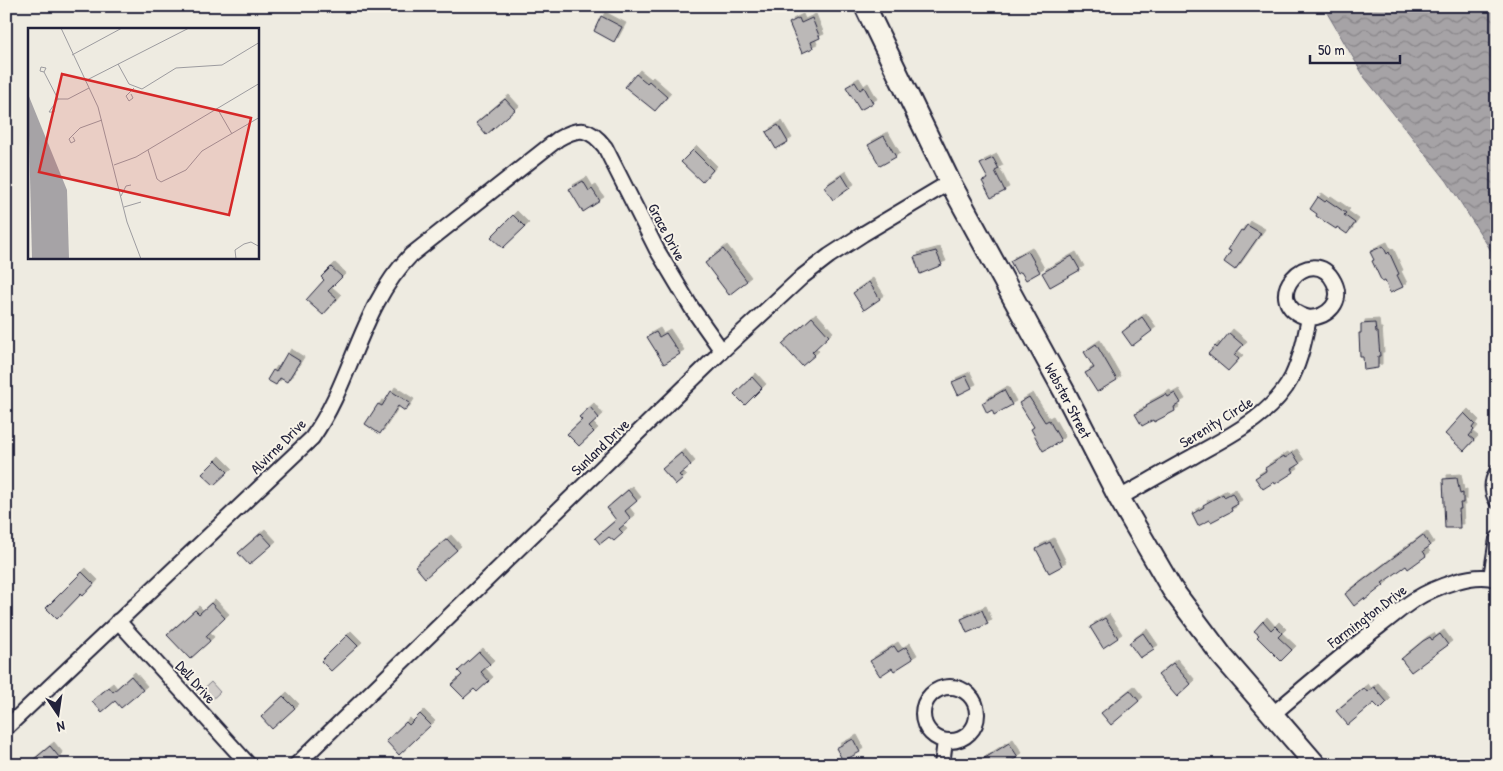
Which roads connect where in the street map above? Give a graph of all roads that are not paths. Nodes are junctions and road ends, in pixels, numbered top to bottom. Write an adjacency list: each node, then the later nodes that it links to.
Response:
1 (865, 6): 3 (main road, Webster Street)
2 (583, 130): 5 (street, Grace Drive); 11 (street, Alvirne Drive)
3 (950, 182): 5 (street, Sunland Drive); 7 (main road, Webster Street)
4 (1309, 318): 7 (street, Serenity Circle)
5 (722, 352): 16 (street, Sunland Drive)
6 (1497, 472): 8 (street)
7 (1119, 498): 12 (main road, Webster Street)
8 (1497, 502)
9 (1497, 539): 10 (street)
10 (1494, 579): 12 (street, Farmington Drive)
11 (118, 621): 13 (street, Alvirne Drive); 15 (street, Dell Drive)
12 (1272, 715): 18 (main road, Webster Street)
13 (6, 728)
14 (945, 741): 14 (street); 17 (street)
15 (249, 765)
16 (296, 765)
17 (942, 765)
18 (1316, 765)

